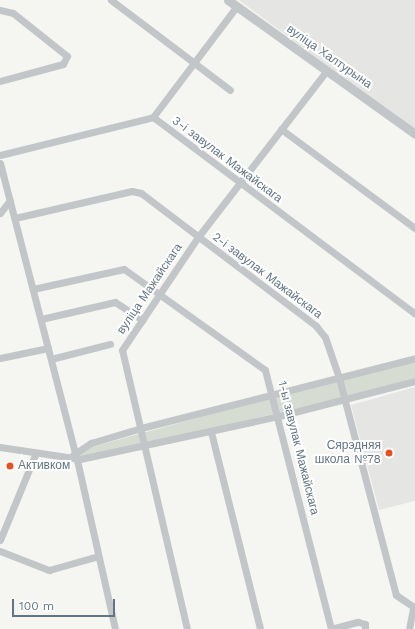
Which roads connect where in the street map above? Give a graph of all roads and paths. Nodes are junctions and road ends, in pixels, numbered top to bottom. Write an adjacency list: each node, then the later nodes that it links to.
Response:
1 (111, 0): 5 (street)
2 (228, 0): 3 (street, вуліца Халтурына)
3 (237, 6): 5 (street); 6 (street, вуліца Халтурына)
4 (0, 10): 7 (street)
5 (194, 61): 8 (street); 9 (street)
6 (326, 70): 10 (street, вуліца Мажайскага); 11 (street, вуліца Халтурына)
7 (0, 81)
8 (230, 90)
9 (153, 117): 12 (street); 14 (street, 3-і завулак Мажайскага)
10 (281, 129): 14 (street, вуліца Мажайскага); 18 (street)
11 (415, 134)
12 (0, 155)
13 (0, 163): 15 (street)
14 (240, 184): 19 (street, вуліца Мажайскага); 22 (street, 3-і завулак Мажайскага)
15 (10, 200): 16 (street); 17 (street)
16 (0, 213)
17 (15, 218): 19 (street, 2-і завулак Мажайскага); 20 (street)
18 (415, 228)
19 (198, 237): 21 (street, вуліца Мажайскага); 30 (street, 2-і завулак Мажайскага)
20 (33, 289): 21 (street, 1-ы завулак Мажайскага); 23 (street)
21 (161, 294): 24 (street, вуліца Мажайскага); 32 (street, 1-ы завулак Мажайскага)
22 (415, 314)
23 (41, 319): 24 (street); 26 (street)
24 (143, 320): 35 (street, вуліца Мажайскага)
25 (110, 344): 28 (street)
26 (48, 348): 27 (street); 28 (street)
27 (0, 358)
28 (51, 358): 40 (street)
29 (415, 358): 30 (street)
30 (339, 378): 32 (street); 33 (street, 2-і завулак Мажайскага)
31 (415, 381): 33 (street)
32 (273, 396): 34 (street, 1-ы завулак Мажайскага); 35 (street)
33 (346, 400): 34 (street); 44 (street, 2-і завулак Мажайскага)
34 (279, 416): 36 (street); 49 (street, 1-ы завулак Мажайскага)
35 (141, 428): 37 (street, вуліца Мажайскага); 40 (street)
36 (210, 432): 37 (street); 48 (street)
37 (145, 446): 40 (street); 47 (street, вуліца Мажайскага)
38 (0, 447): 39 (street)
39 (35, 455): 40 (street); 41 (street)
40 (76, 456): 43 (street)
41 (0, 540)
42 (0, 551): 43 (street)
43 (98, 556): 46 (street)
44 (414, 609): 50 (street)
45 (365, 627): 49 (street)
46 (115, 629)
47 (187, 629)
48 (260, 629)
49 (331, 629)
50 (409, 629)

